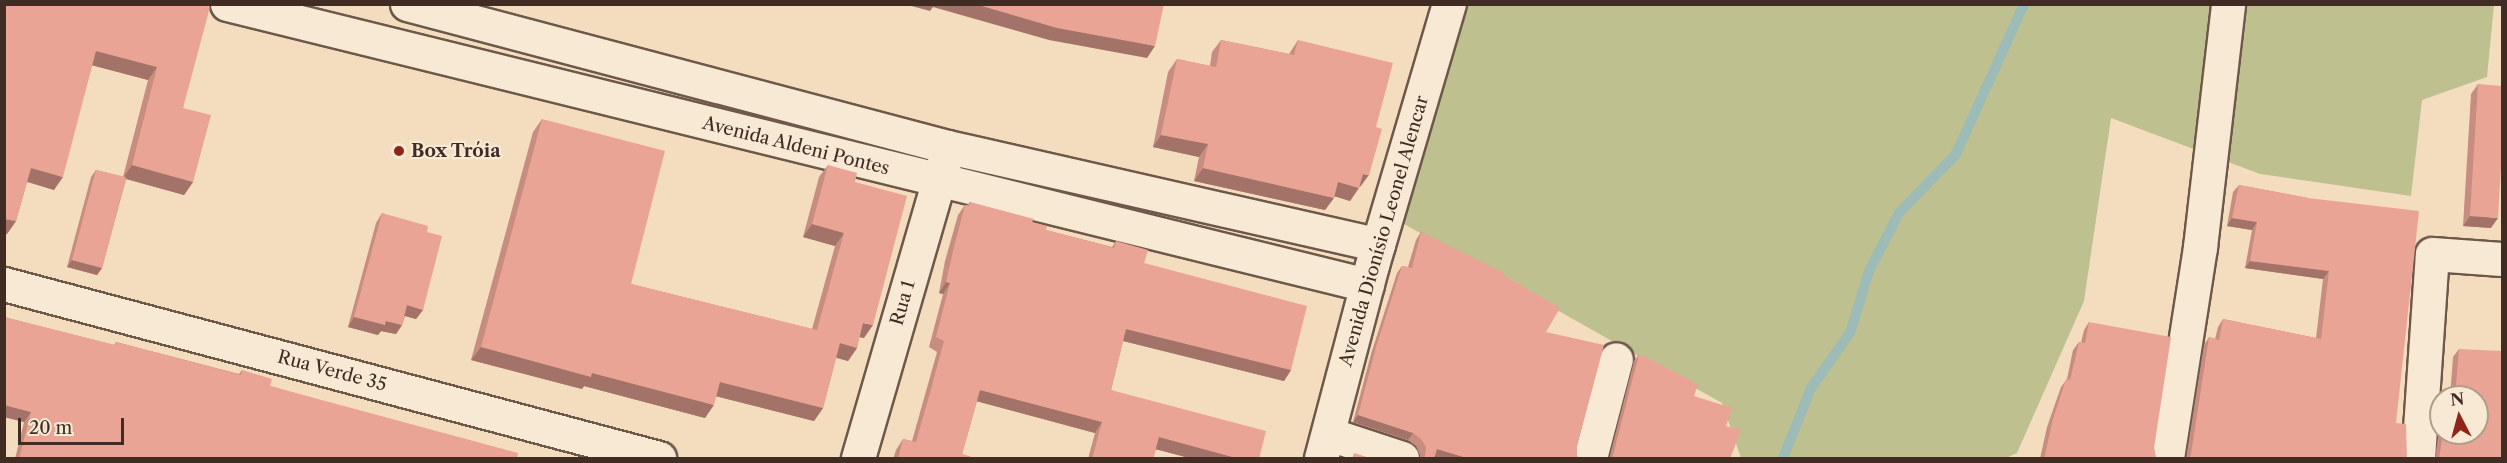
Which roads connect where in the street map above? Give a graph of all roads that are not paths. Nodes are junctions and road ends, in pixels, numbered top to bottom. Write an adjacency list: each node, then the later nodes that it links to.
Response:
1 (227, 4): 6 (main road, Avenida Aldeni Pontes)
2 (407, 4): 5 (main road, Avenida Aldeni Pontes)
3 (1449, 4): 7 (main road, Avenida Dionísio Leonel Alencar)
4 (2228, 4): 17 (main road)
5 (948, 147): 6 (main road, Rua 1); 7 (main road, Avenida Aldeni Pontes)
6 (939, 181): 10 (main road, Avenida Aldeni Pontes); 14 (main road, Rua 1)
7 (1378, 245): 10 (main road, Avenida Dionísio Leonel Alencar)
8 (2502, 259): 18 (main road)
9 (4, 284): 13 (main road, Rua Verde 35)
10 (1367, 285): 12 (main road, Avenida Dionísio Leonel Alencar)
11 (1616, 359): 16 (main road)
12 (1325, 446): 15 (main road)
13 (658, 459)
14 (858, 459)
15 (1402, 459)
16 (1590, 459)
17 (2167, 459)
18 (2418, 459)

